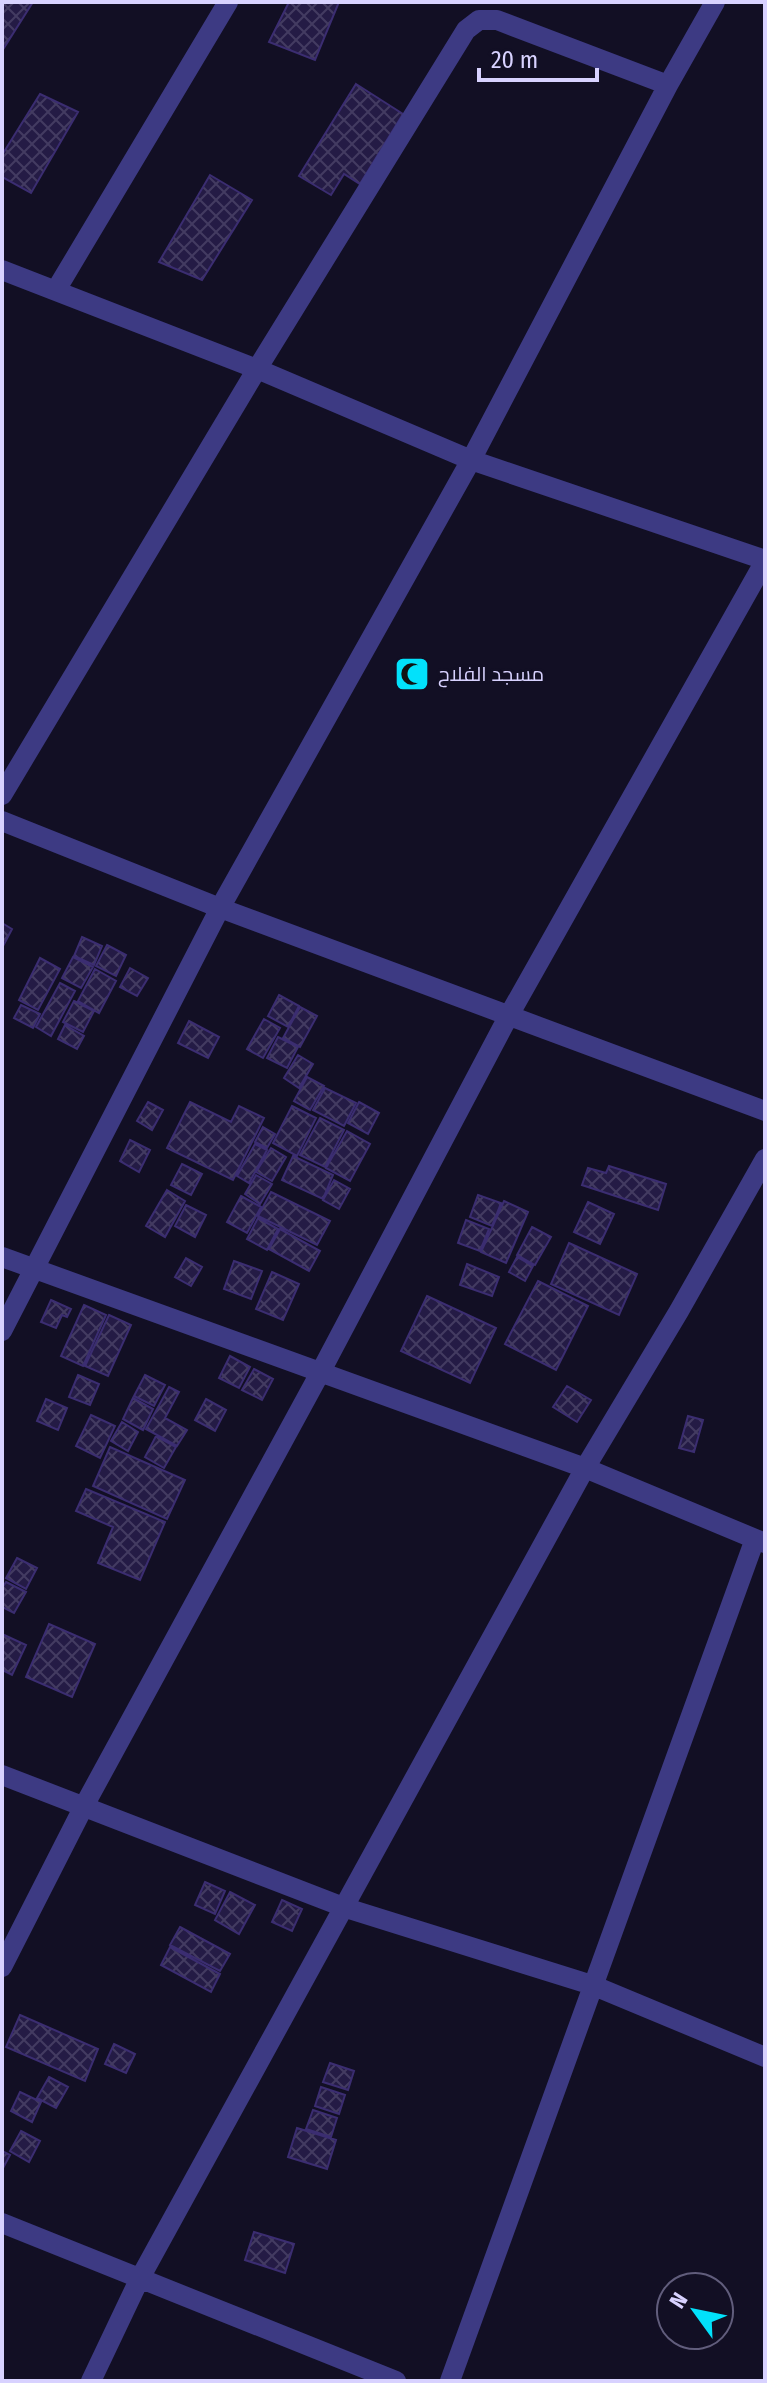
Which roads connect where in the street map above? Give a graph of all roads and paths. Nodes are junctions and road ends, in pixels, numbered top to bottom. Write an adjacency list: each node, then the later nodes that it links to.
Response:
1 (228, 2): 5 (street)
2 (715, 2): 3 (street)
3 (668, 85): 6 (street); 7 (street)
4 (2, 270): 5 (street)
5 (56, 290): 6 (street)
6 (257, 369): 7 (street); 9 (street)
7 (471, 460): 8 (street); 11 (street)
8 (765, 560): 12 (street)
9 (2, 795)
10 (2, 821): 11 (street)
11 (220, 908): 12 (street); 16 (street)
12 (508, 1017): 13 (street); 18 (street)
13 (765, 1111)
14 (765, 1159): 19 (street)
15 (2, 1257): 16 (street)
16 (35, 1270): 17 (street); 18 (street)
17 (2, 1331)
18 (320, 1373): 19 (street); 22 (street)
19 (585, 1468): 20 (street); 23 (street)
20 (760, 1541): 25 (street)
21 (2, 1775): 22 (street)
22 (84, 1806): 23 (street); 24 (street)
23 (346, 1908): 25 (street); 28 (street)
24 (2, 1967)
25 (592, 1985): 26 (street); 31 (street)
26 (765, 2057)
27 (2, 2223): 28 (street)
28 (139, 2280): 29 (street); 30 (street)
29 (91, 2381)
30 (396, 2381)
31 (450, 2381)

